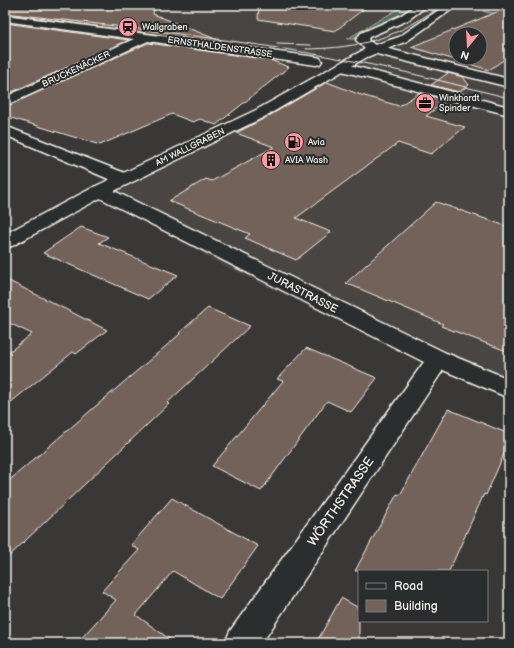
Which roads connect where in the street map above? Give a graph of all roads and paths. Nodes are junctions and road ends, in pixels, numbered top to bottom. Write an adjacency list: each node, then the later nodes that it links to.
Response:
1 (423, 5): 5 (street)
2 (453, 5): 5 (street, AM WALLGRABEN)
3 (6, 18): 4 (street, ERNSTHALDENSTRASSE)
4 (147, 37): 6 (street, ERNSTHALDENSTRASSE); 9 (street, BRUCKENÄCKER)
5 (373, 49): 7 (street, AM WALLGRABEN); 8 (street)
6 (316, 61)
7 (342, 67): 10 (street); 12 (street, AM WALLGRABEN)
8 (509, 84)
9 (5, 102)
10 (509, 111)
11 (5, 130): 12 (street)
12 (124, 179): 13 (street, AM WALLGRABEN)
13 (100, 191): 14 (street, AM WALLGRABEN); 15 (street, JURASTRASSE)
14 (5, 242)
15 (438, 359): 16 (street, JURASTRASSE); 17 (street, WÖRTHSTRASSE)
16 (509, 389)
17 (242, 643)

